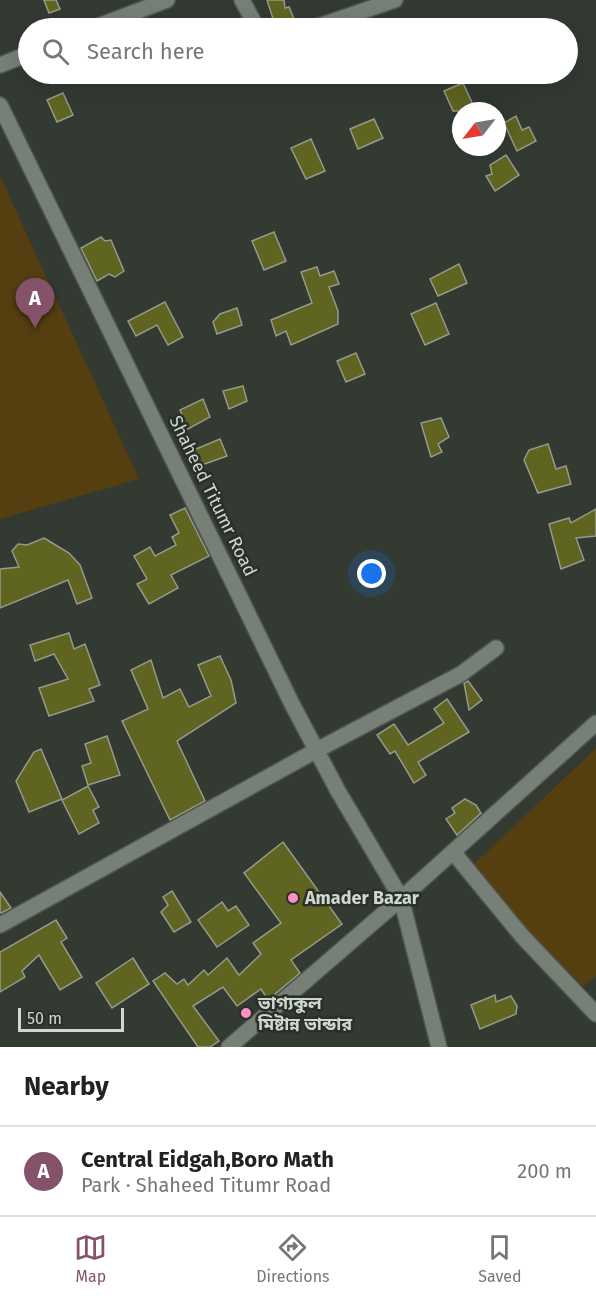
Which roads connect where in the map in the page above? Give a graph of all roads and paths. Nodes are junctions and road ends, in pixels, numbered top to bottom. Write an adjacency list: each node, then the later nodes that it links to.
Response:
1 (167, 0): 4 (street)
2 (242, 0): 5 (street)
3 (395, 0): 6 (street)
4 (119, 18)
5 (252, 18)
6 (342, 18)
7 (18, 58): 8 (street)
8 (0, 65)
9 (0, 105): 12 (street, Shaheed Titumr Road)
10 (496, 648): 12 (street)
11 (596, 723): 13 (street)
12 (317, 750): 14 (street, Shaheed Titumr Road); 15 (street)
13 (453, 852): 14 (street); 16 (street)
14 (401, 898): 17 (street); 18 (street, Shaheed Titumr Road)
15 (0, 925)
16 (596, 1014)
17 (229, 1047)
18 (439, 1047)

